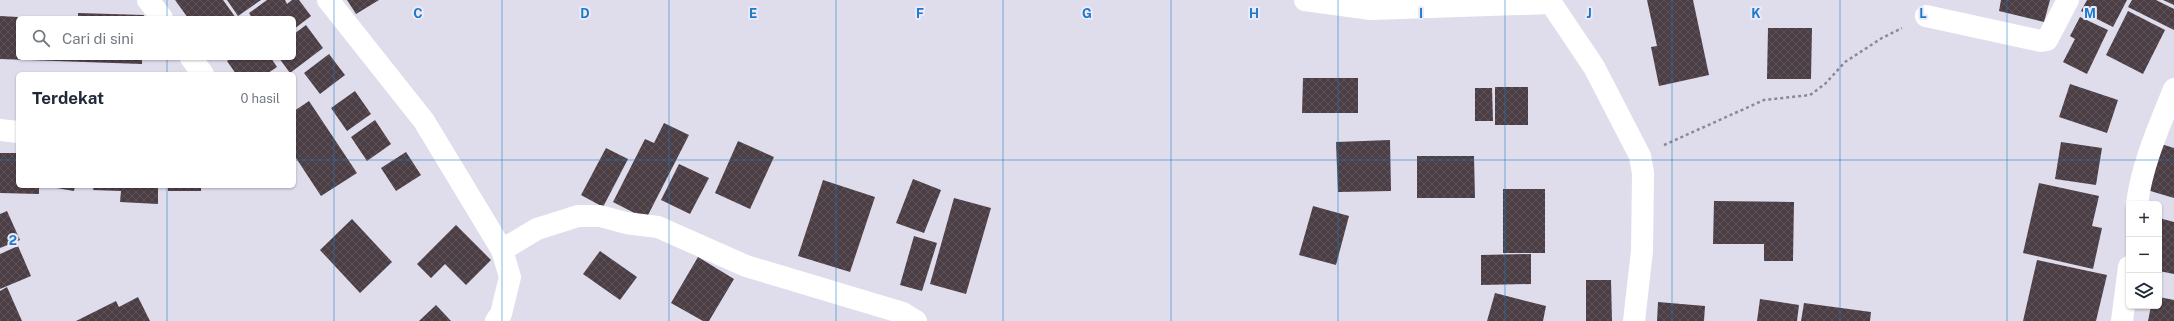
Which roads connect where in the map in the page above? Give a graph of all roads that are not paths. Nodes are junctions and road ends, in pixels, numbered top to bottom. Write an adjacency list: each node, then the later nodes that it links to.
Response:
1 (139, 0): 2 (street)
2 (148, 0): 7 (street)
3 (328, 0): 15 (street)
4 (1305, 0): 6 (street)
5 (2068, 0): 8 (street)
6 (1550, 2): 19 (street)
7 (160, 16)
8 (1926, 16)
9 (192, 60): 10 (street)
10 (202, 72)
11 (2174, 89): 14 (street)
12 (0, 130): 13 (street)
13 (16, 132)
14 (2137, 201)
15 (502, 250): 17 (street); 18 (street)
16 (2128, 273): 20 (street)
17 (496, 321)
18 (916, 321)
19 (1634, 321)
20 (2122, 321)

